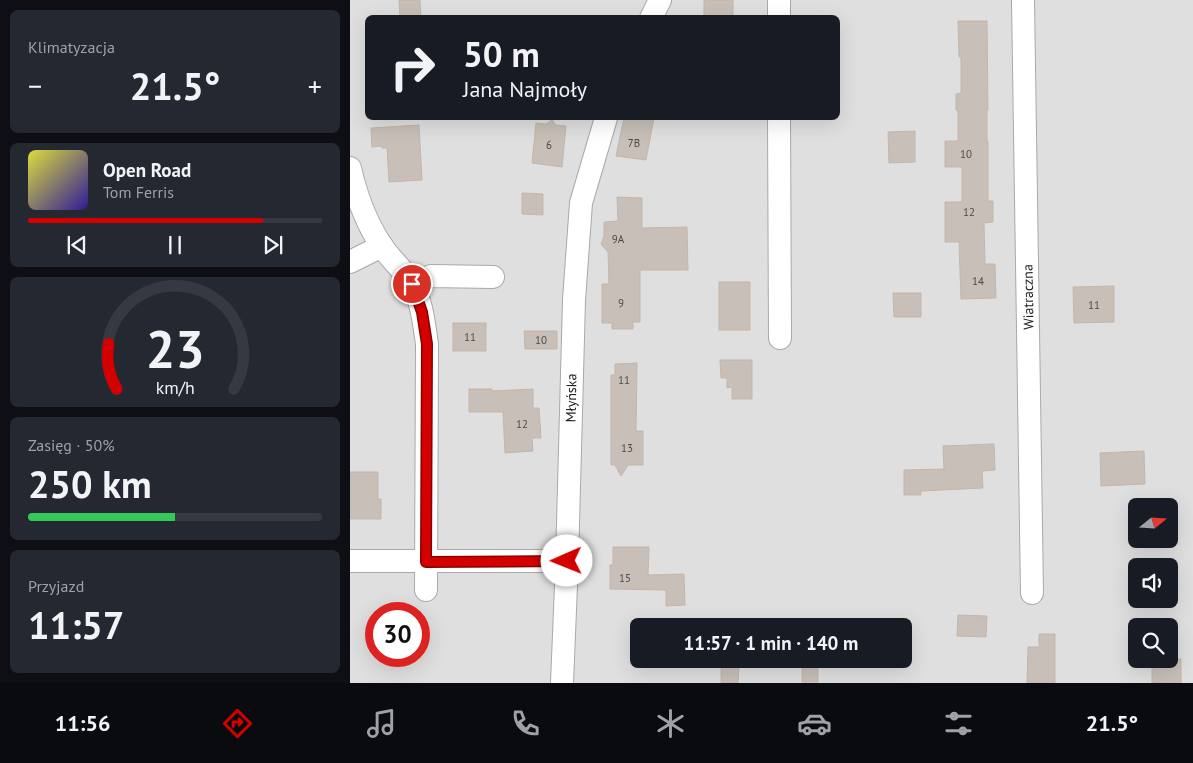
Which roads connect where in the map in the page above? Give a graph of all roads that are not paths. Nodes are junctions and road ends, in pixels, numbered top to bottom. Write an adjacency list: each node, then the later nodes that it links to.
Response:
1 (660, 0): 4 (street)
2 (779, 0): 5 (street)
3 (1023, 0): 18 (street, Wiatraczna)
4 (652, 15)
5 (779, 15)
6 (605, 120): 15 (street, Młyńska)
7 (779, 120): 13 (street)
8 (350, 168): 9 (street)
9 (382, 246): 10 (street); 12 (street)
10 (350, 262)
11 (493, 276): 12 (street)
12 (412, 284): 16 (street)
13 (780, 338)
14 (350, 561): 16 (street)
15 (567, 561): 16 (street); 19 (street, Młyńska)
16 (426, 562): 17 (street)
17 (426, 590)
18 (1032, 593)
19 (562, 683)

